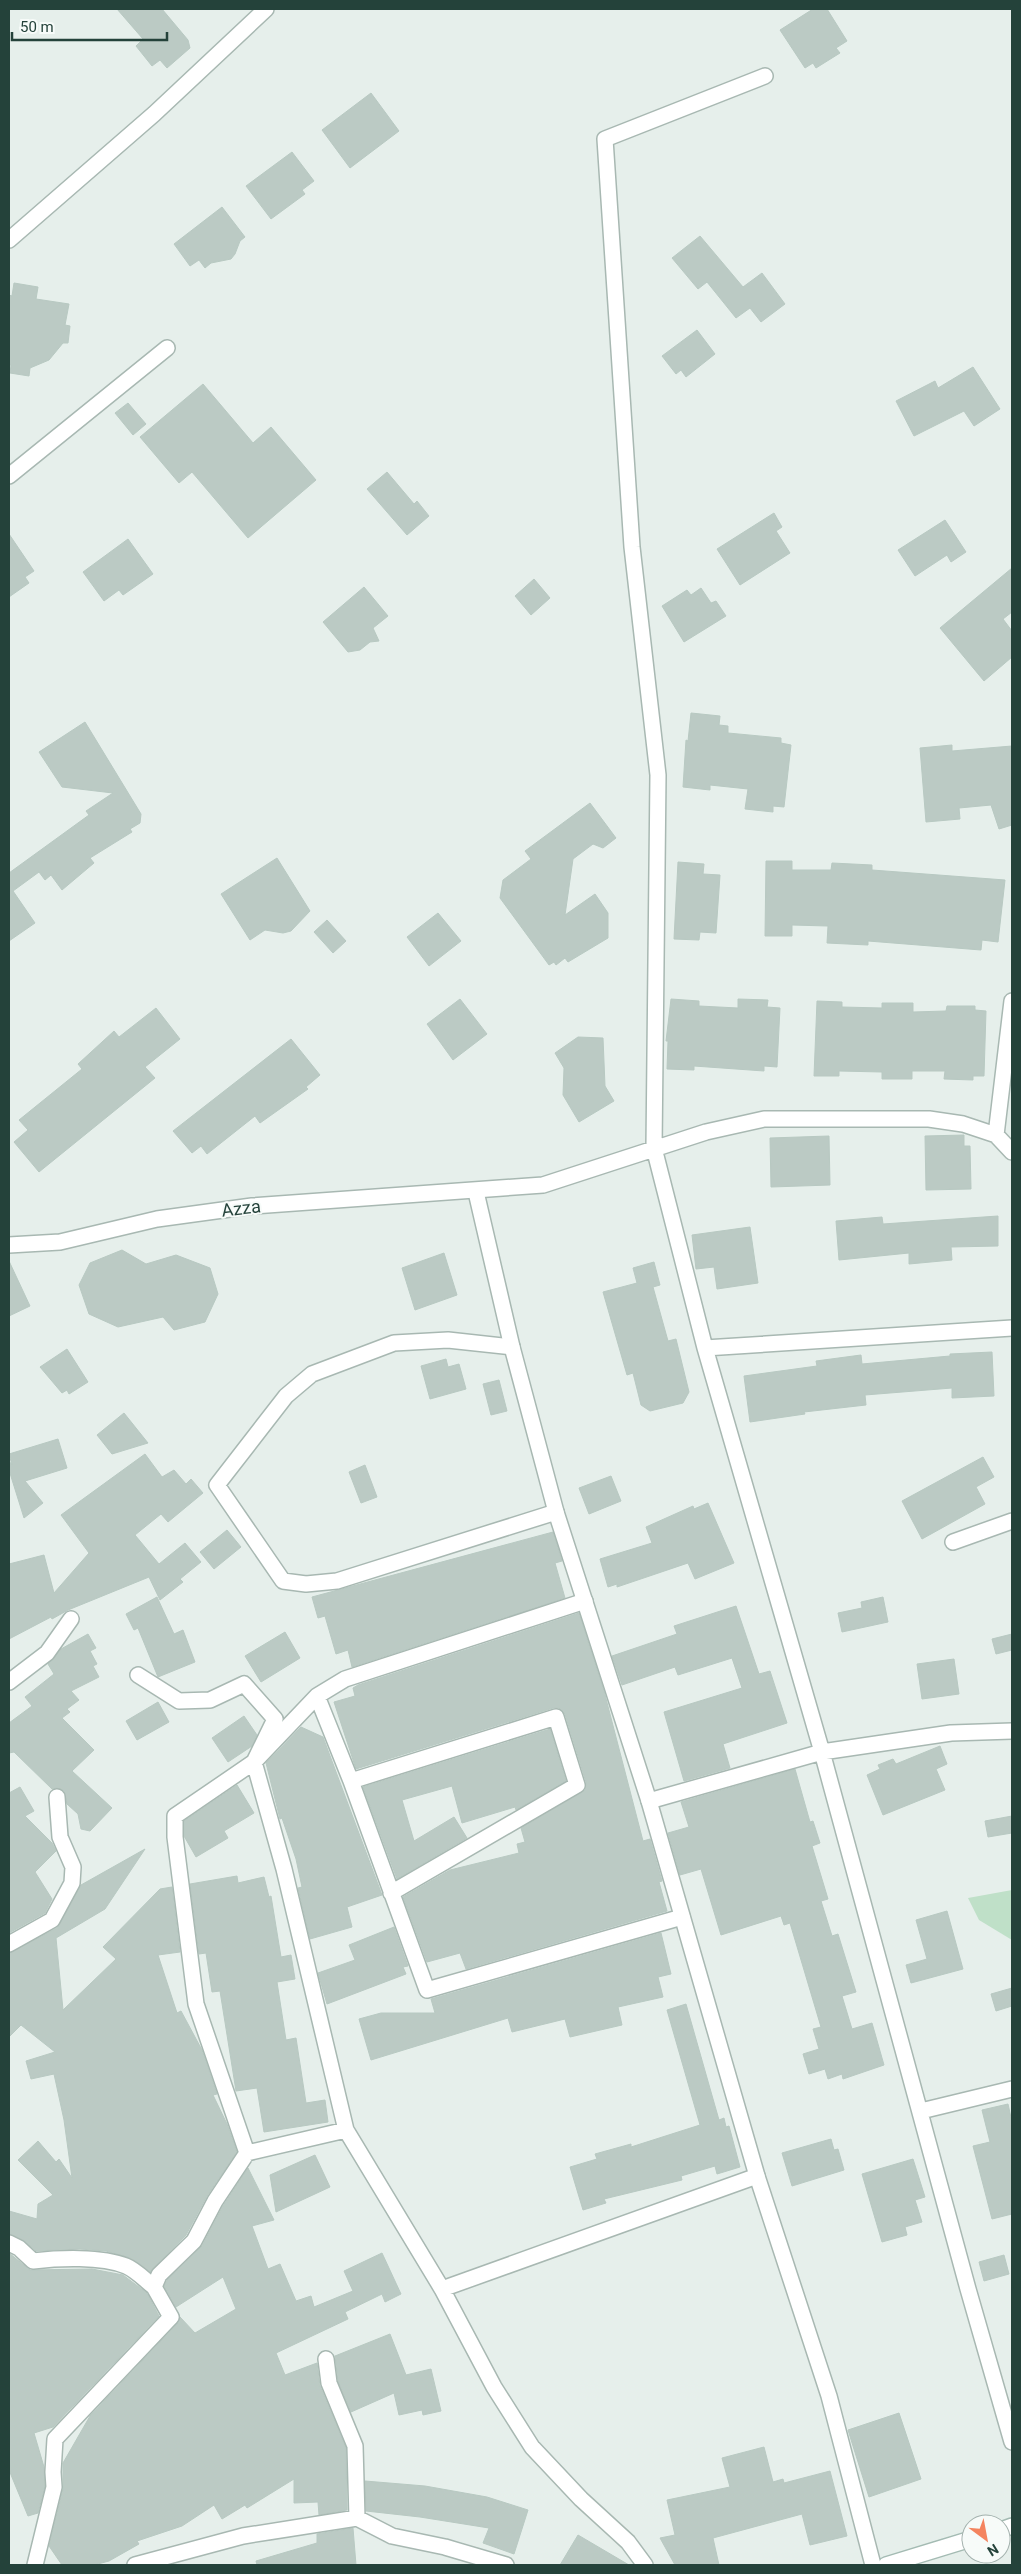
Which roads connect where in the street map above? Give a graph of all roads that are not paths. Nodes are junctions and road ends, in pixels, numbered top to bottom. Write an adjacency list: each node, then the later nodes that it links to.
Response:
1 (266, 9): 3 (street)
2 (765, 76): 8 (street)
3 (9, 240)
4 (167, 348): 5 (street)
5 (9, 476)
6 (1012, 1001): 7 (street)
7 (996, 1135): 8 (street, Azza); 9 (street)
8 (654, 1148): 10 (street, Azza); 14 (street)
9 (1012, 1152)
10 (476, 1192): 11 (street, Azza); 13 (street)
11 (9, 1245)
12 (1012, 1328): 14 (street)
13 (512, 1347): 15 (street); 15 (street)
14 (705, 1348): 24 (street)
15 (556, 1512): 18 (street)
16 (1012, 1521): 17 (street)
17 (953, 1542)
18 (585, 1602): 22 (street); 28 (street)
19 (71, 1619): 21 (street)
20 (138, 1675): 25 (street)
21 (9, 1682)
22 (317, 1696): 25 (street); 26 (street)
23 (1012, 1730): 24 (street)
24 (822, 1752): 28 (street); 33 (street)
25 (254, 1762): 34 (street); 35 (street)
26 (351, 1781): 29 (street); 29 (street)
27 (57, 1797): 31 (street)
28 (649, 1801): 30 (street)
29 (391, 1893): 30 (street)
30 (682, 1917): 36 (street)
31 (9, 1944)
32 (1012, 2089): 33 (street)
33 (921, 2111): 41 (street)
34 (346, 2130): 35 (street); 39 (street)
35 (247, 2153): 38 (street)
36 (757, 2176): 39 (street); 48 (street)
37 (9, 2243): 38 (street)
38 (154, 2287): 44 (street)
39 (442, 2289): 47 (street)
40 (326, 2359): 42 (street)
41 (1012, 2442)
42 (358, 2518): 45 (street); 46 (street)
43 (961, 2542): 49 (street)
44 (35, 2565)
45 (135, 2565)
46 (506, 2565)
47 (644, 2565)
48 (873, 2565)
49 (886, 2565)

